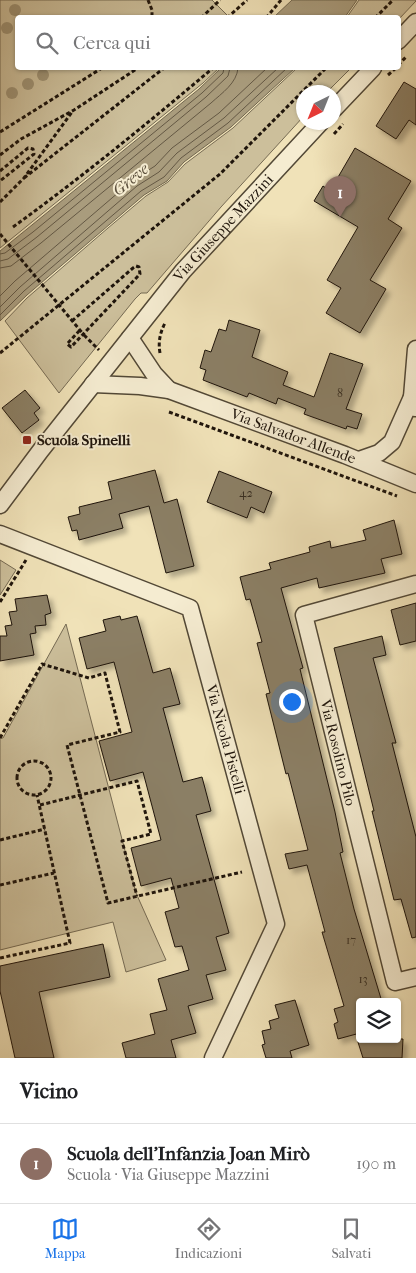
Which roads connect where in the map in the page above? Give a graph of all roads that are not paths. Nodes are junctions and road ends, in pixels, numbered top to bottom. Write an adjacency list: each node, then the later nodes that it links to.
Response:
1 (416, 22): 2 (street)
2 (401, 38)
3 (378, 74): 4 (street)
4 (341, 103)
5 (314, 130): 6 (street, Via Giuseppe Mazzini)
6 (130, 338): 8 (street); 9 (street, Via Salvador Allende)
7 (416, 349): 10 (street)
8 (93, 384): 9 (street, Via Salvador Allende); 13 (street)
9 (169, 390): 11 (street, Via Salvador Allende)
10 (414, 404): 11 (street)
11 (358, 460): 12 (street, Via Salvador Allende)
12 (416, 484)
13 (0, 505)
14 (0, 534): 17 (street, Via Nicola Pistelli)
15 (416, 584): 16 (street, Via Rosolino Pilo)
16 (416, 977)
17 (213, 1058)

